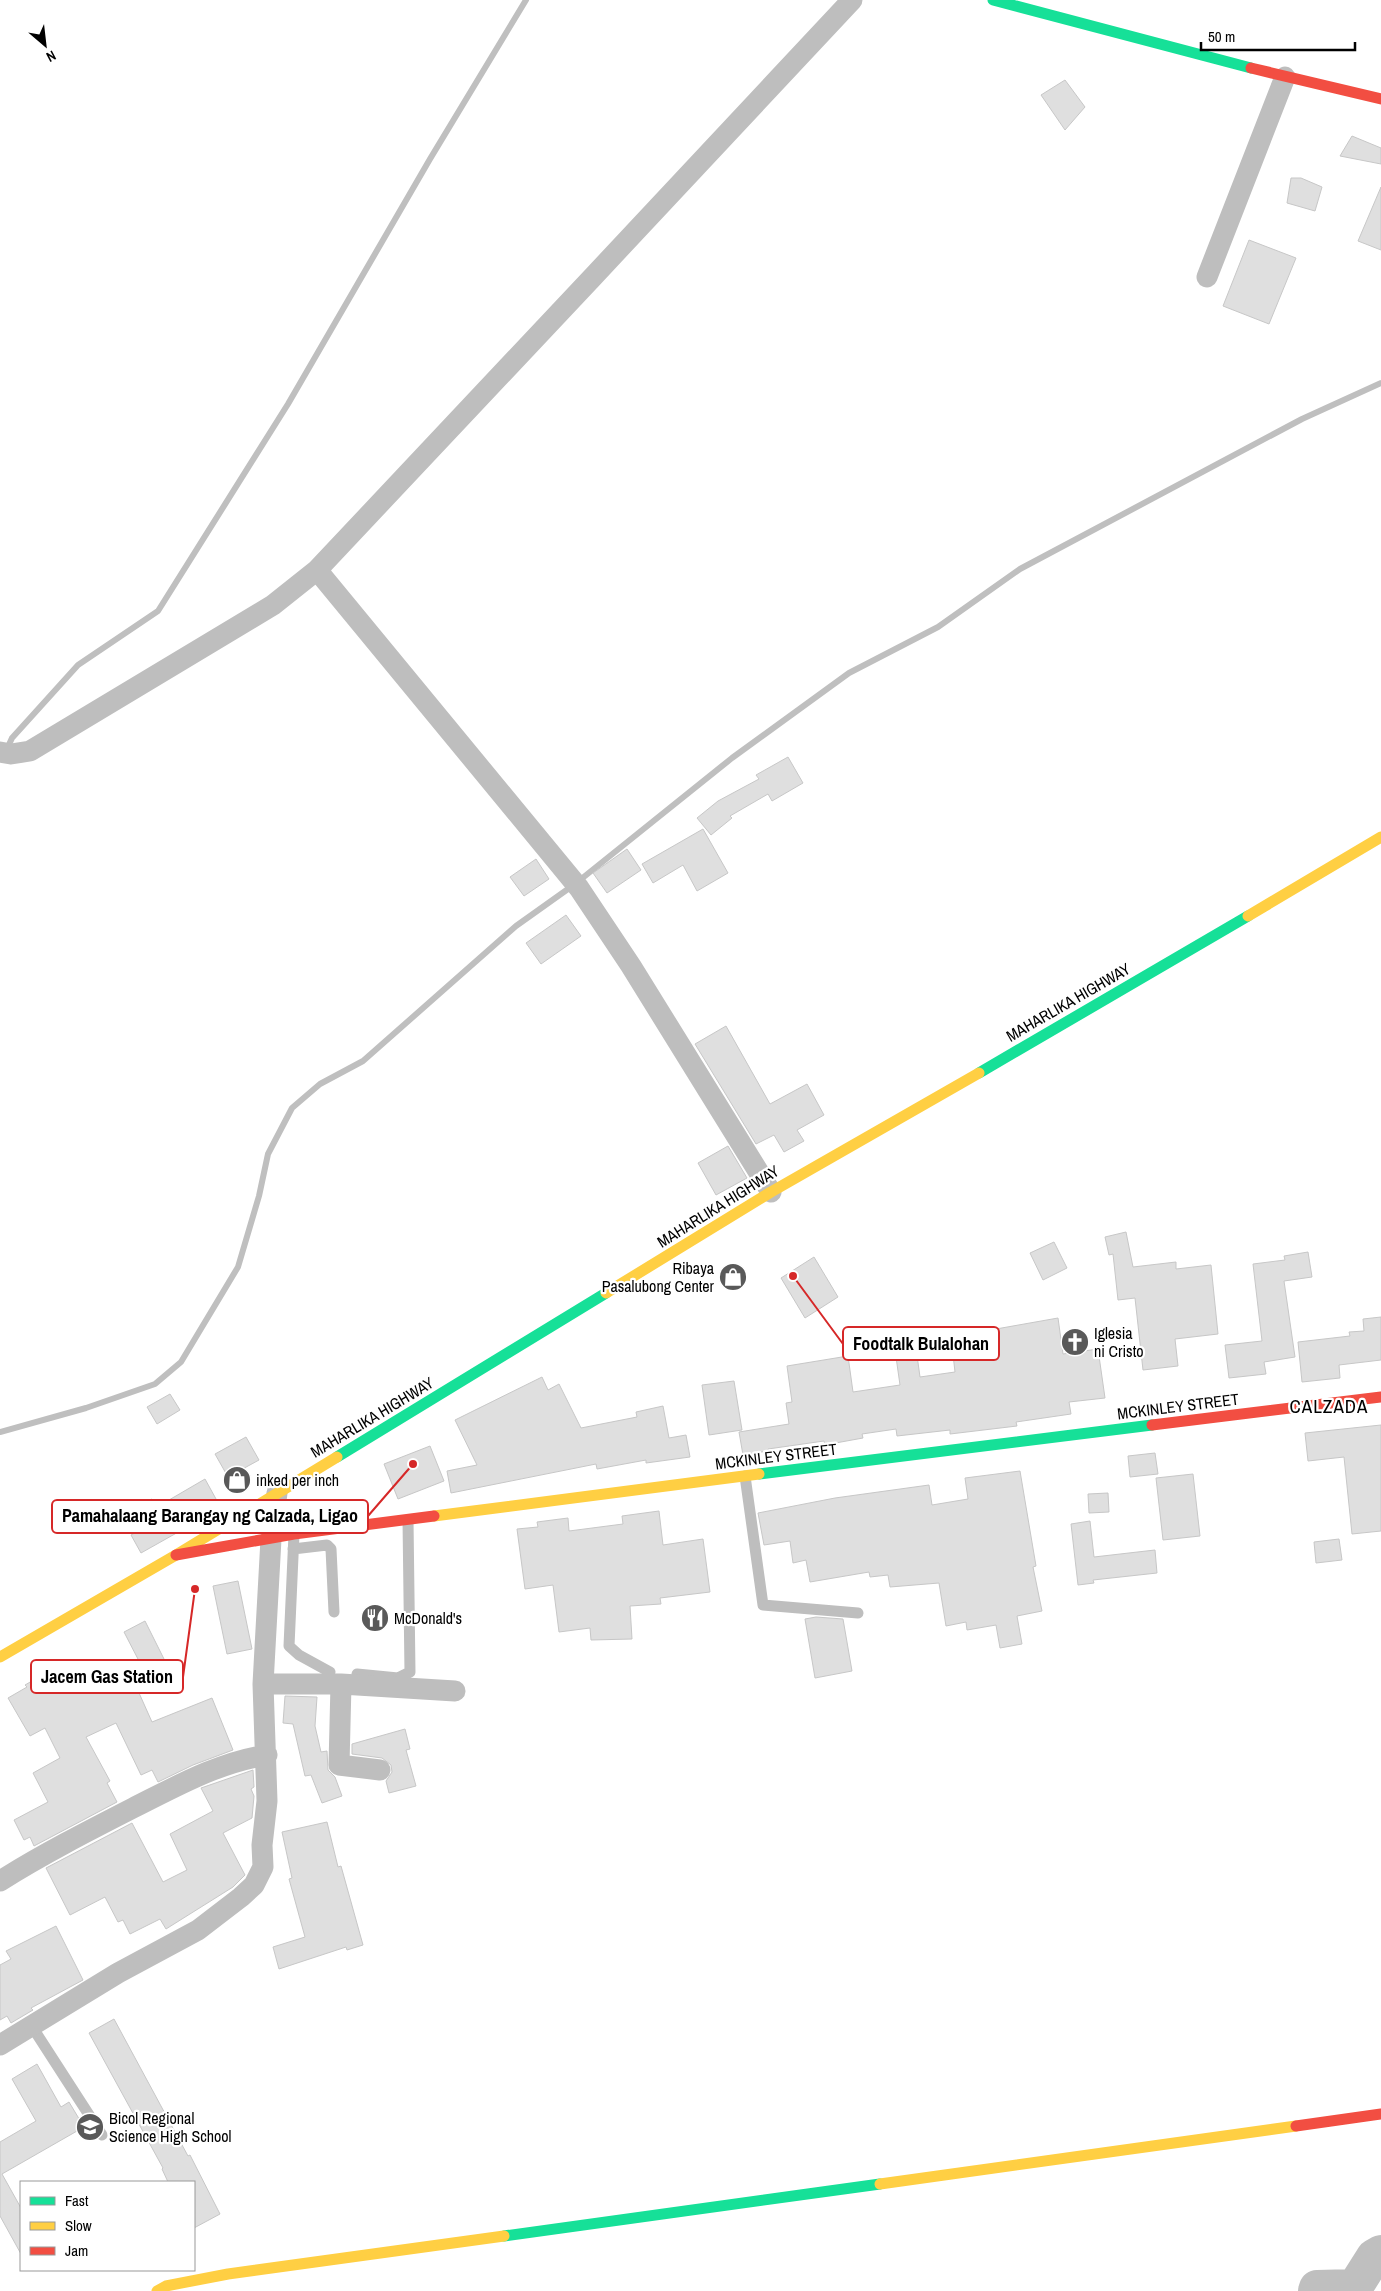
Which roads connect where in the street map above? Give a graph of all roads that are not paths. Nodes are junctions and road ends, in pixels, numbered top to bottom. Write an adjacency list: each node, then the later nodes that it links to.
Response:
1 (852, 0): 6 (street)
2 (993, 0): 3 (main road)
3 (1285, 77): 4 (main road); 5 (street)
4 (1381, 99)
5 (1207, 276)
6 (317, 570): 7 (street); 9 (street)
7 (0, 752)
8 (1381, 837): 9 (main road, MAHARLIKA HIGHWAY)
9 (771, 1192): 12 (main road, MAHARLIKA HIGHWAY)
10 (1381, 1398): 11 (main road, MCKINLEY STREET)
11 (745, 1476): 13 (main road, MCKINLEY STREET); 19 (lane)
12 (277, 1493): 15 (street); 17 (main road, MAHARLIKA HIGHWAY)
13 (408, 1520): 14 (main road, MCKINLEY STREET); 21 (lane)
14 (294, 1534): 15 (main road, MCKINLEY STREET); 16 (lane)
15 (271, 1539): 17 (main road, MCKINLEY STREET); 22 (street)
16 (293, 1549): 18 (lane); 21 (lane)
17 (176, 1555): 20 (main road, MAHARLIKA HIGHWAY)
18 (334, 1612)
19 (858, 1613)
20 (0, 1657)
21 (343, 1677): 22 (street); 23 (street); 25 (street)
22 (263, 1684): 24 (street)
23 (455, 1691)
24 (266, 1755): 26 (street); 27 (street)
25 (380, 1770)
26 (0, 1881)
27 (31, 2025): 28 (street); 30 (lane)
28 (0, 2045)
29 (1381, 2114): 31 (main road)
30 (102, 2135)
31 (158, 2291)

